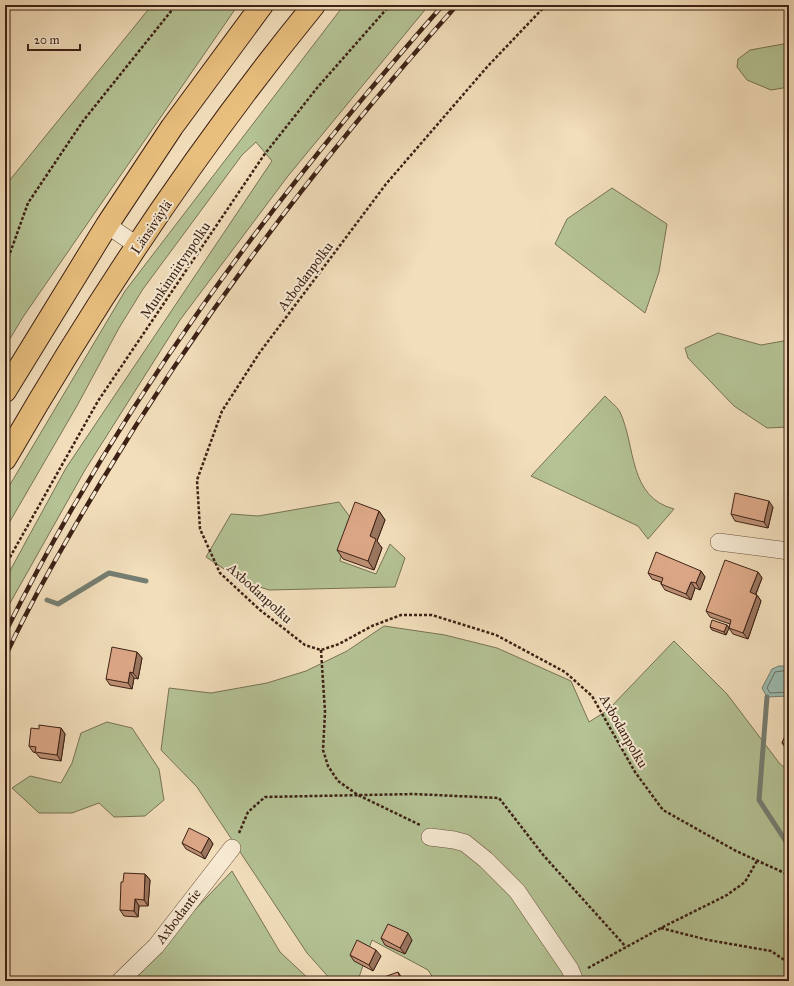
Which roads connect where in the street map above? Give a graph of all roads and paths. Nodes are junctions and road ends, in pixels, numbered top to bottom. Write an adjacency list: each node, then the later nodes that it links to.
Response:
1 (176, 5): 8 (path)
2 (262, 5): 6 (highway)
3 (314, 5): 7 (highway, Länsiväylä)
4 (390, 5): 15 (path, Munkinniitynpolku)
5 (546, 5): 16 (path, Axbodanpolku)
6 (107, 225): 7 (street); 11 (highway)
7 (138, 246): 12 (highway, Länsiväylä)
8 (5, 267)
9 (5, 306): 10 (path)
10 (5, 335)
11 (5, 391)
12 (5, 459)
13 (719, 542): 14 (street)
14 (789, 551)
15 (5, 566)
16 (321, 650): 17 (path); 19 (path, Axbodanpolku)
17 (430, 837): 23 (street)
18 (232, 848): 24 (street, Axbodantie)
19 (757, 860): 20 (path, Axbodanpolku); 21 (path)
20 (789, 875)
21 (661, 928): 22 (path); 23 (path)
22 (789, 963)
23 (574, 979)
24 (120, 981)

